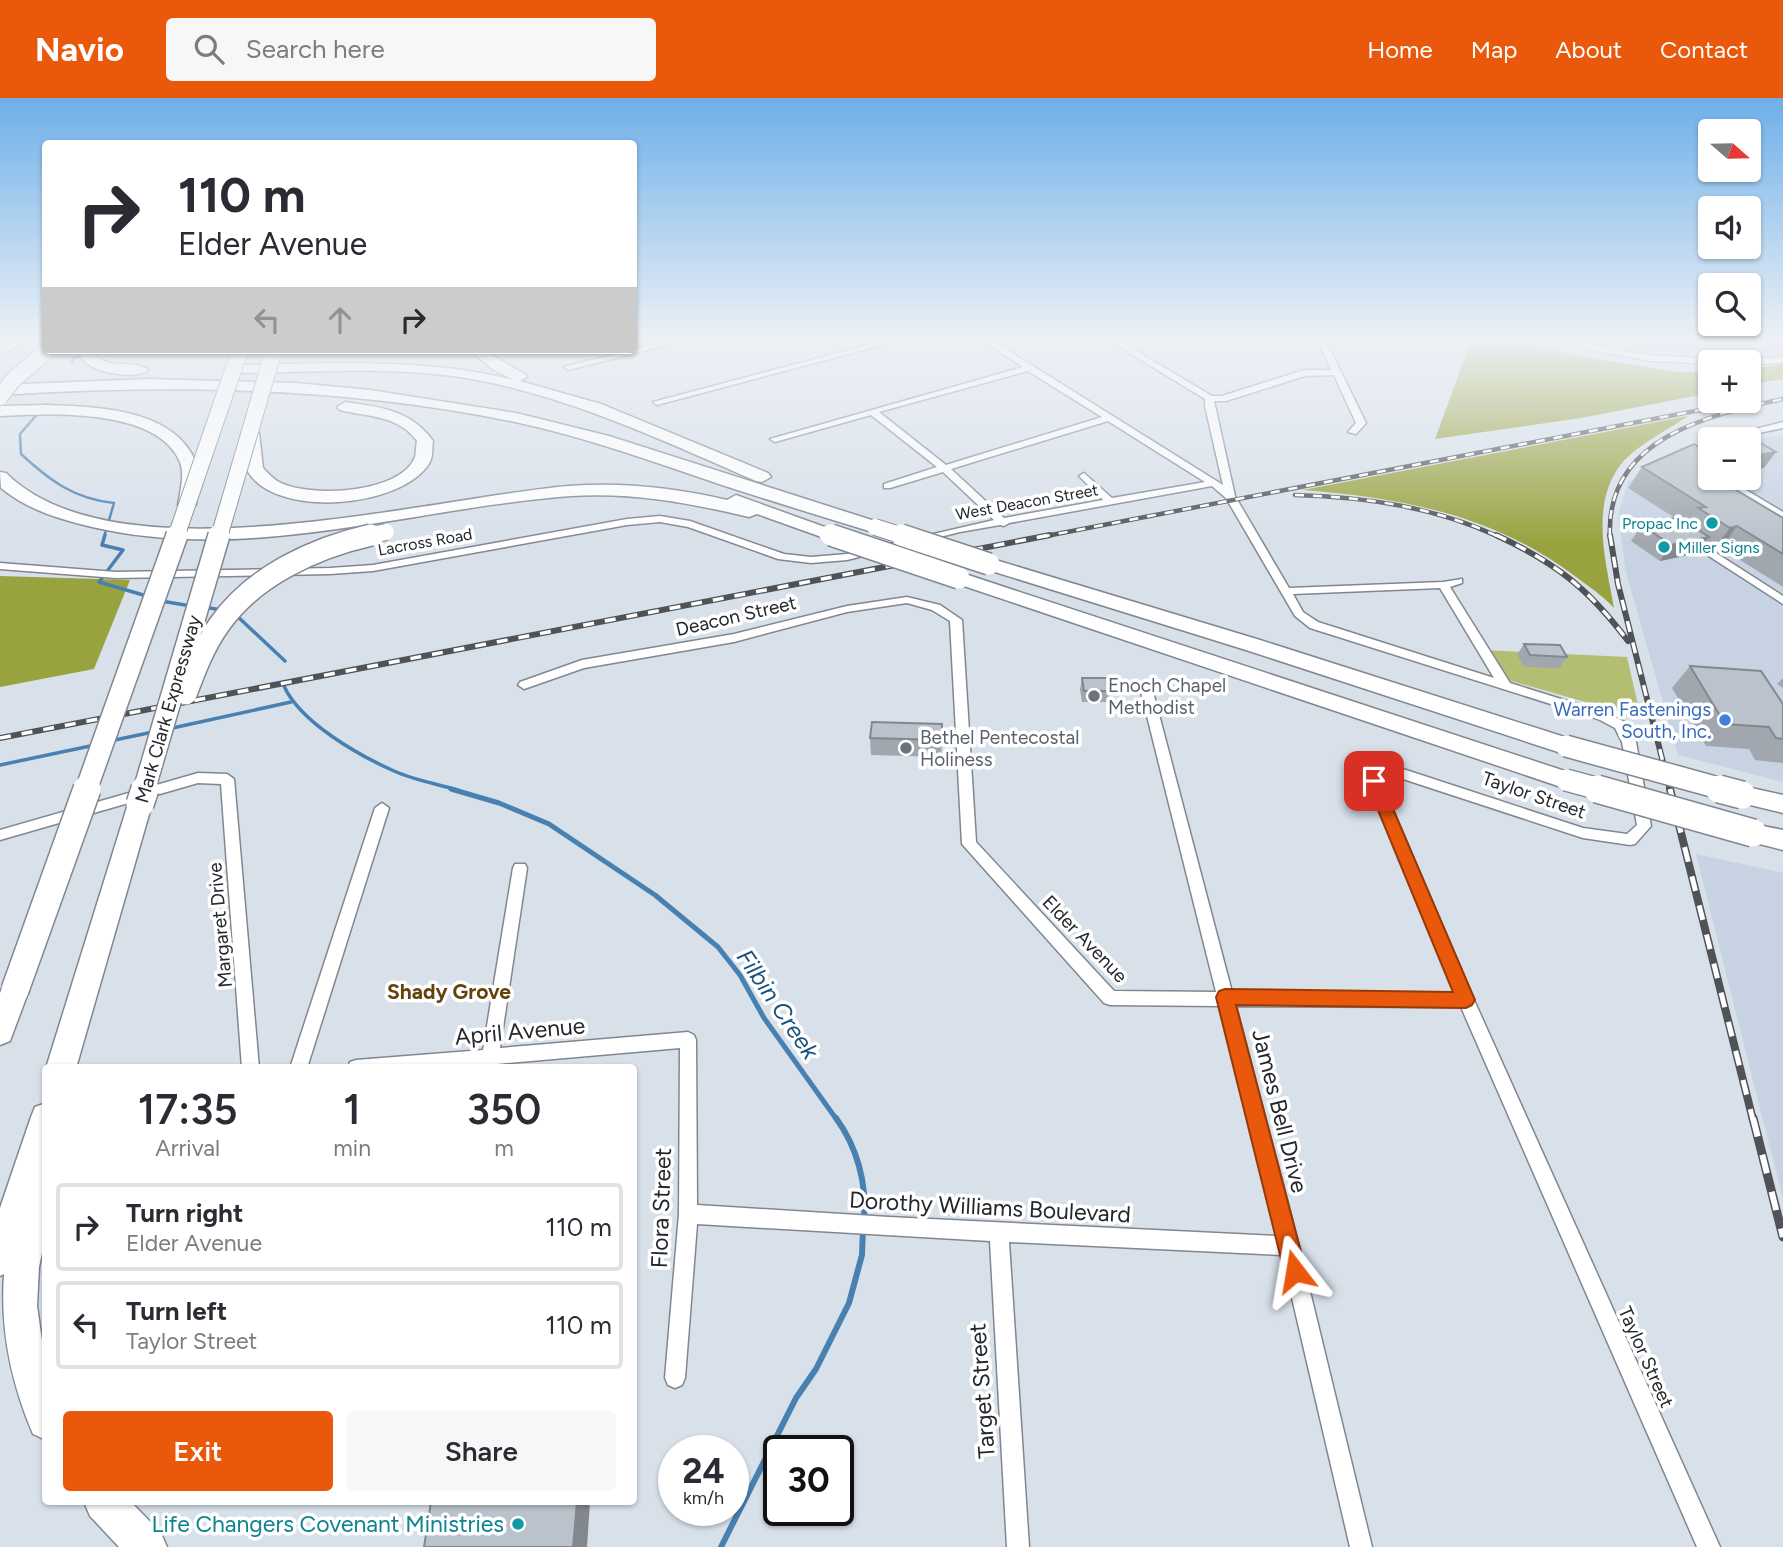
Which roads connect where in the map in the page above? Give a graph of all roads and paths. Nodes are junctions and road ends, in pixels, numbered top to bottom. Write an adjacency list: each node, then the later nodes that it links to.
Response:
1 (219, 409): 29 (highway, bridge)
2 (258, 409): 19 (highway, Mark Clark Expressway, bridge)
3 (357, 409): 19 (highway)
4 (394, 409): 32 (highway)
5 (468, 409): 34 (highway)
6 (594, 409): 14 (highway)
7 (597, 409): 14 (highway)
8 (881, 409): 13 (street)
9 (1092, 409): 15 (street, Taylor Street)
10 (1210, 409): 27 (street)
11 (1354, 409): 18 (street)
12 (0, 411): 29 (highway, bridge)
13 (872, 411): 20 (street); 21 (street)
14 (608, 413): 34 (highway)
15 (1107, 418): 21 (street); 24 (street, Taylor Street)
16 (1783, 425): 17 (street)
17 (1761, 430)
18 (1353, 432)
19 (251, 433): 46 (highway, Mark Clark Expressway, bridge)
20 (775, 439)
21 (944, 469): 25 (street); 33 (street)
22 (1084, 476): 28 (street)
23 (0, 477): 30 (highway, bridge)
24 (1214, 483): 27 (street, Taylor Street); 28 (street, West Deacon Street)
25 (887, 486)
26 (1739, 490): 31 (street)
27 (1230, 496): 40 (street, Taylor Street)
28 (1111, 503): 33 (street, West Deacon Street)
29 (187, 506): 52 (highway, bridge)
30 (753, 513): 32 (highway); 46 (highway, bridge)
31 (1783, 516)
32 (791, 522): 50 (highway, bridge)
33 (1003, 523): 36 (street, West Deacon Street)
34 (883, 525): 47 (highway, bridge)
35 (1677, 531): 41 (street)
36 (846, 557): 37 (street, Lacross Road)
37 (0, 566)
38 (1458, 580): 39 (street)
39 (1443, 586): 40 (street); 44 (street)
40 (1286, 591): 44 (street, Taylor Street)
41 (1783, 601)
42 (956, 620): 43 (street, Deacon Street); 53 (street, Elder Avenue)
43 (524, 685)
44 (1505, 685): 54 (street, Taylor Street)
45 (1146, 688): 53 (street, James Bell Drive)
46 (140, 804): 58 (highway, Mark Clark Expressway)
47 (1783, 804)
48 (382, 808): 61 (street)
49 (0, 835): 60 (street, Margaret Drive)
50 (1783, 840)
51 (520, 868): 59 (street)
52 (15, 990): 55 (highway); 56 (highway)
53 (1225, 997): 54 (street, Elder Avenue); 67 (street, James Bell Drive)
54 (1466, 1000): 75 (street, Taylor Street)
55 (0, 1021)
56 (0, 1032)
57 (688, 1040): 59 (street, April Avenue); 65 (street, Flora Street)
58 (64, 1061)
59 (489, 1062): 62 (street, April Avenue)
60 (251, 1064)
61 (299, 1064)
62 (445, 1064)
63 (42, 1128): 68 (highway)
64 (42, 1183): 70 (highway)
65 (688, 1213): 66 (street, Dorothy Williams Boulevard); 69 (street, Flora Street)
66 (999, 1232): 67 (street, Dorothy Williams Boulevard); 73 (street, Target Street)
67 (1289, 1246): 74 (street, James Bell Drive)
68 (0, 1259)
69 (675, 1378)
70 (42, 1411)
71 (107, 1505): 72 (highway)
72 (147, 1547)
73 (1018, 1547)
74 (1361, 1547)
75 (1709, 1547)

